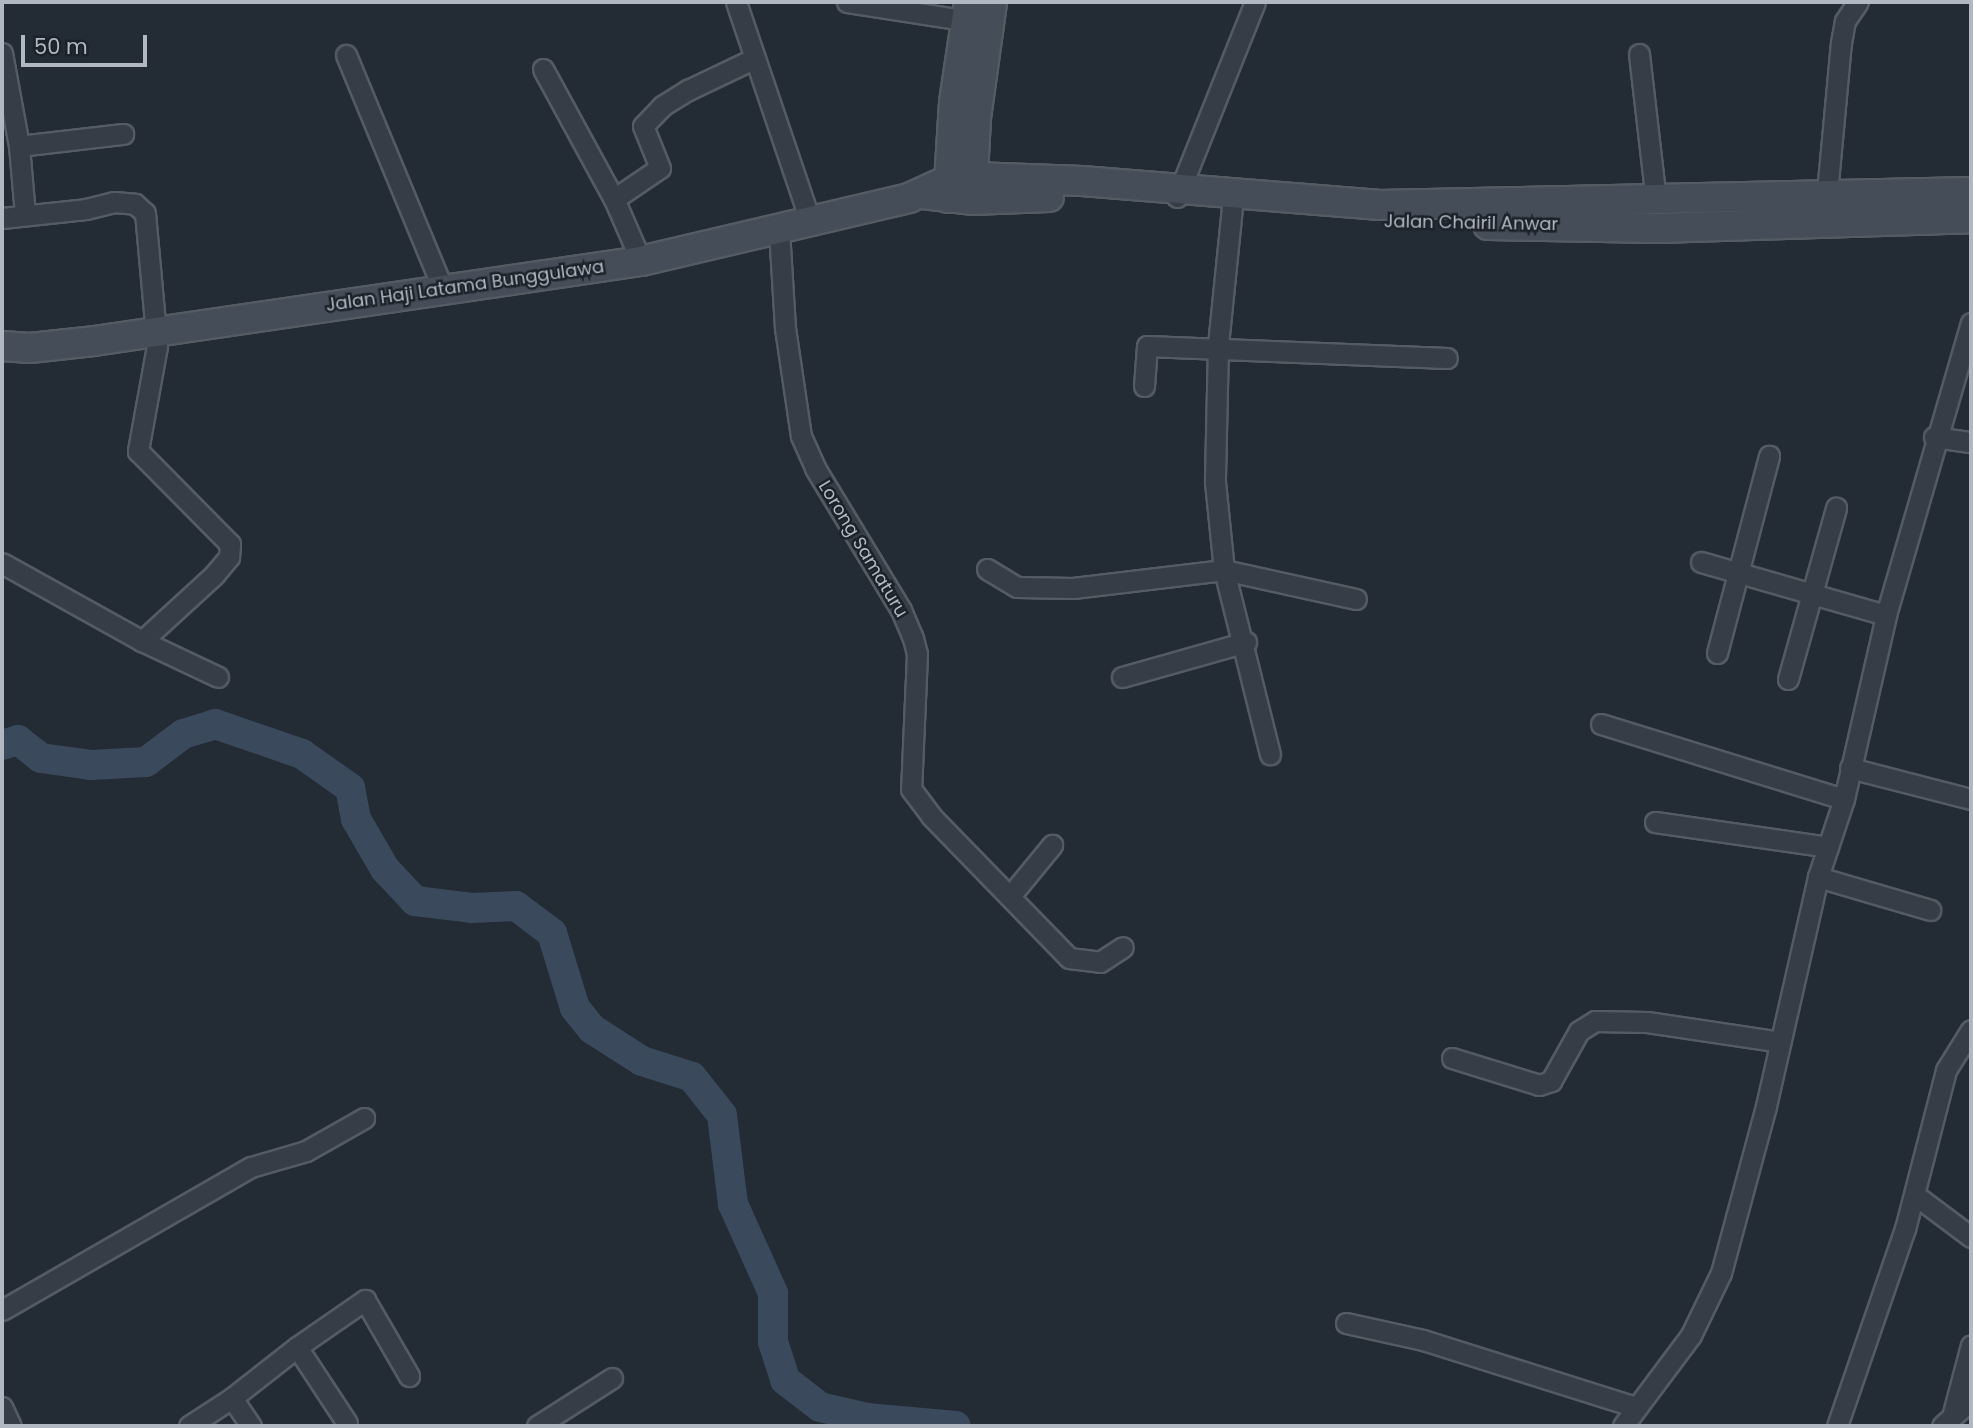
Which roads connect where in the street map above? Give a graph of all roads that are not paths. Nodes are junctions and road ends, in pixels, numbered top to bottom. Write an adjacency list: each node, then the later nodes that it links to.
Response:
1 (736, 2): 10 (street)
2 (847, 2): 6 (street)
3 (992, 2): 15 (main road)
4 (1255, 2): 18 (street)
5 (1858, 2): 17 (street)
6 (966, 11): 15 (main road)
7 (2, 53): 12 (street)
8 (1639, 54): 20 (street)
9 (346, 55): 28 (street)
10 (755, 58): 19 (street); 25 (street)
11 (543, 69): 19 (street)
12 (5, 75): 14 (street)
13 (123, 134): 14 (street)
14 (19, 146): 22 (street)
15 (953, 190): 18 (main road, Jalan Chairil Anwar); 25 (main road, Jalan Haji Latama Bunggulawa)
16 (1971, 192): 17 (main road, Jalan Chairil Anwar)
17 (1827, 193): 20 (main road, Jalan Chairil Anwar)
18 (1178, 196): 20 (main road, Jalan Chairil Anwar); 21 (main road, Jalan Chairil Anwar)
19 (614, 199): 27 (street)
20 (1656, 202)
21 (1232, 207): 24 (main road, Jalan Chairil Anwar); 31 (street)
22 (25, 215): 23 (street); 30 (street)
23 (2, 218)
24 (1971, 218)
25 (810, 221): 26 (main road, Jalan Haji Latama Bunggulawa)
26 (779, 230): 27 (main road, Jalan Haji Latama Bunggulawa); 63 (street, Lorong Samaturu)
27 (641, 261): 28 (main road, Jalan Haji Latama Bunggulawa)
28 (442, 287): 30 (main road, Jalan Haji Latama Bunggulawa)
29 (1971, 323): 34 (street)
30 (155, 332): 32 (main road, Jalan Haji Latama Bunggulawa); 48 (street)
31 (1218, 345): 33 (street); 35 (street); 43 (street)
32 (2, 346)
33 (1447, 358)
34 (1963, 377): 36 (street)
35 (1144, 386)
36 (1934, 437): 37 (street); 47 (street)
37 (1971, 442)
38 (1769, 456): 44 (street)
39 (1836, 508): 45 (street)
40 (1701, 562): 44 (street)
41 (2, 563): 48 (street)
42 (987, 569): 43 (street)
43 (1224, 570): 46 (street); 49 (street)
44 (1738, 575): 45 (street); 50 (street)
45 (1811, 596): 47 (street); 53 (street)
46 (1356, 599)
47 (1886, 615): 56 (street)
48 (142, 641): 51 (street)
49 (1246, 642): 52 (street); 55 (street)
50 (1717, 653)
51 (218, 677)
52 (1122, 677)
53 (1788, 679)
54 (1601, 724): 57 (street)
55 (1270, 754)
56 (1850, 768): 57 (street); 58 (street)
57 (1844, 799): 61 (street)
58 (1971, 799)
59 (1655, 822): 61 (street)
60 (1052, 845): 63 (street)
61 (1828, 847): 62 (street)
62 (1818, 877): 64 (street); 67 (street)
63 (1011, 895): 65 (street, Lorong Samaturu)
64 (1930, 910)
65 (1123, 947)
66 (1971, 1030): 70 (street)
67 (1781, 1042): 68 (street); 81 (street)
68 (1452, 1058)
69 (364, 1118): 72 (street)
70 (1915, 1195): 71 (street); 89 (street)
71 (1971, 1237)
72 (2, 1310)
73 (1346, 1323): 81 (street)
74 (1971, 1345): 82 (street)
75 (297, 1347): 76 (street); 78 (street); 83 (street)
76 (409, 1376)
77 (612, 1378): 87 (street)
78 (232, 1398): 85 (street); 86 (street)
79 (1971, 1400): 82 (street)
80 (2, 1407): 84 (street)
81 (1636, 1407): 88 (street)
82 (1947, 1421)
83 (347, 1423)
84 (11, 1426)
85 (189, 1426)
86 (251, 1426)
87 (537, 1426)
88 (1623, 1426)
89 (1837, 1426)

